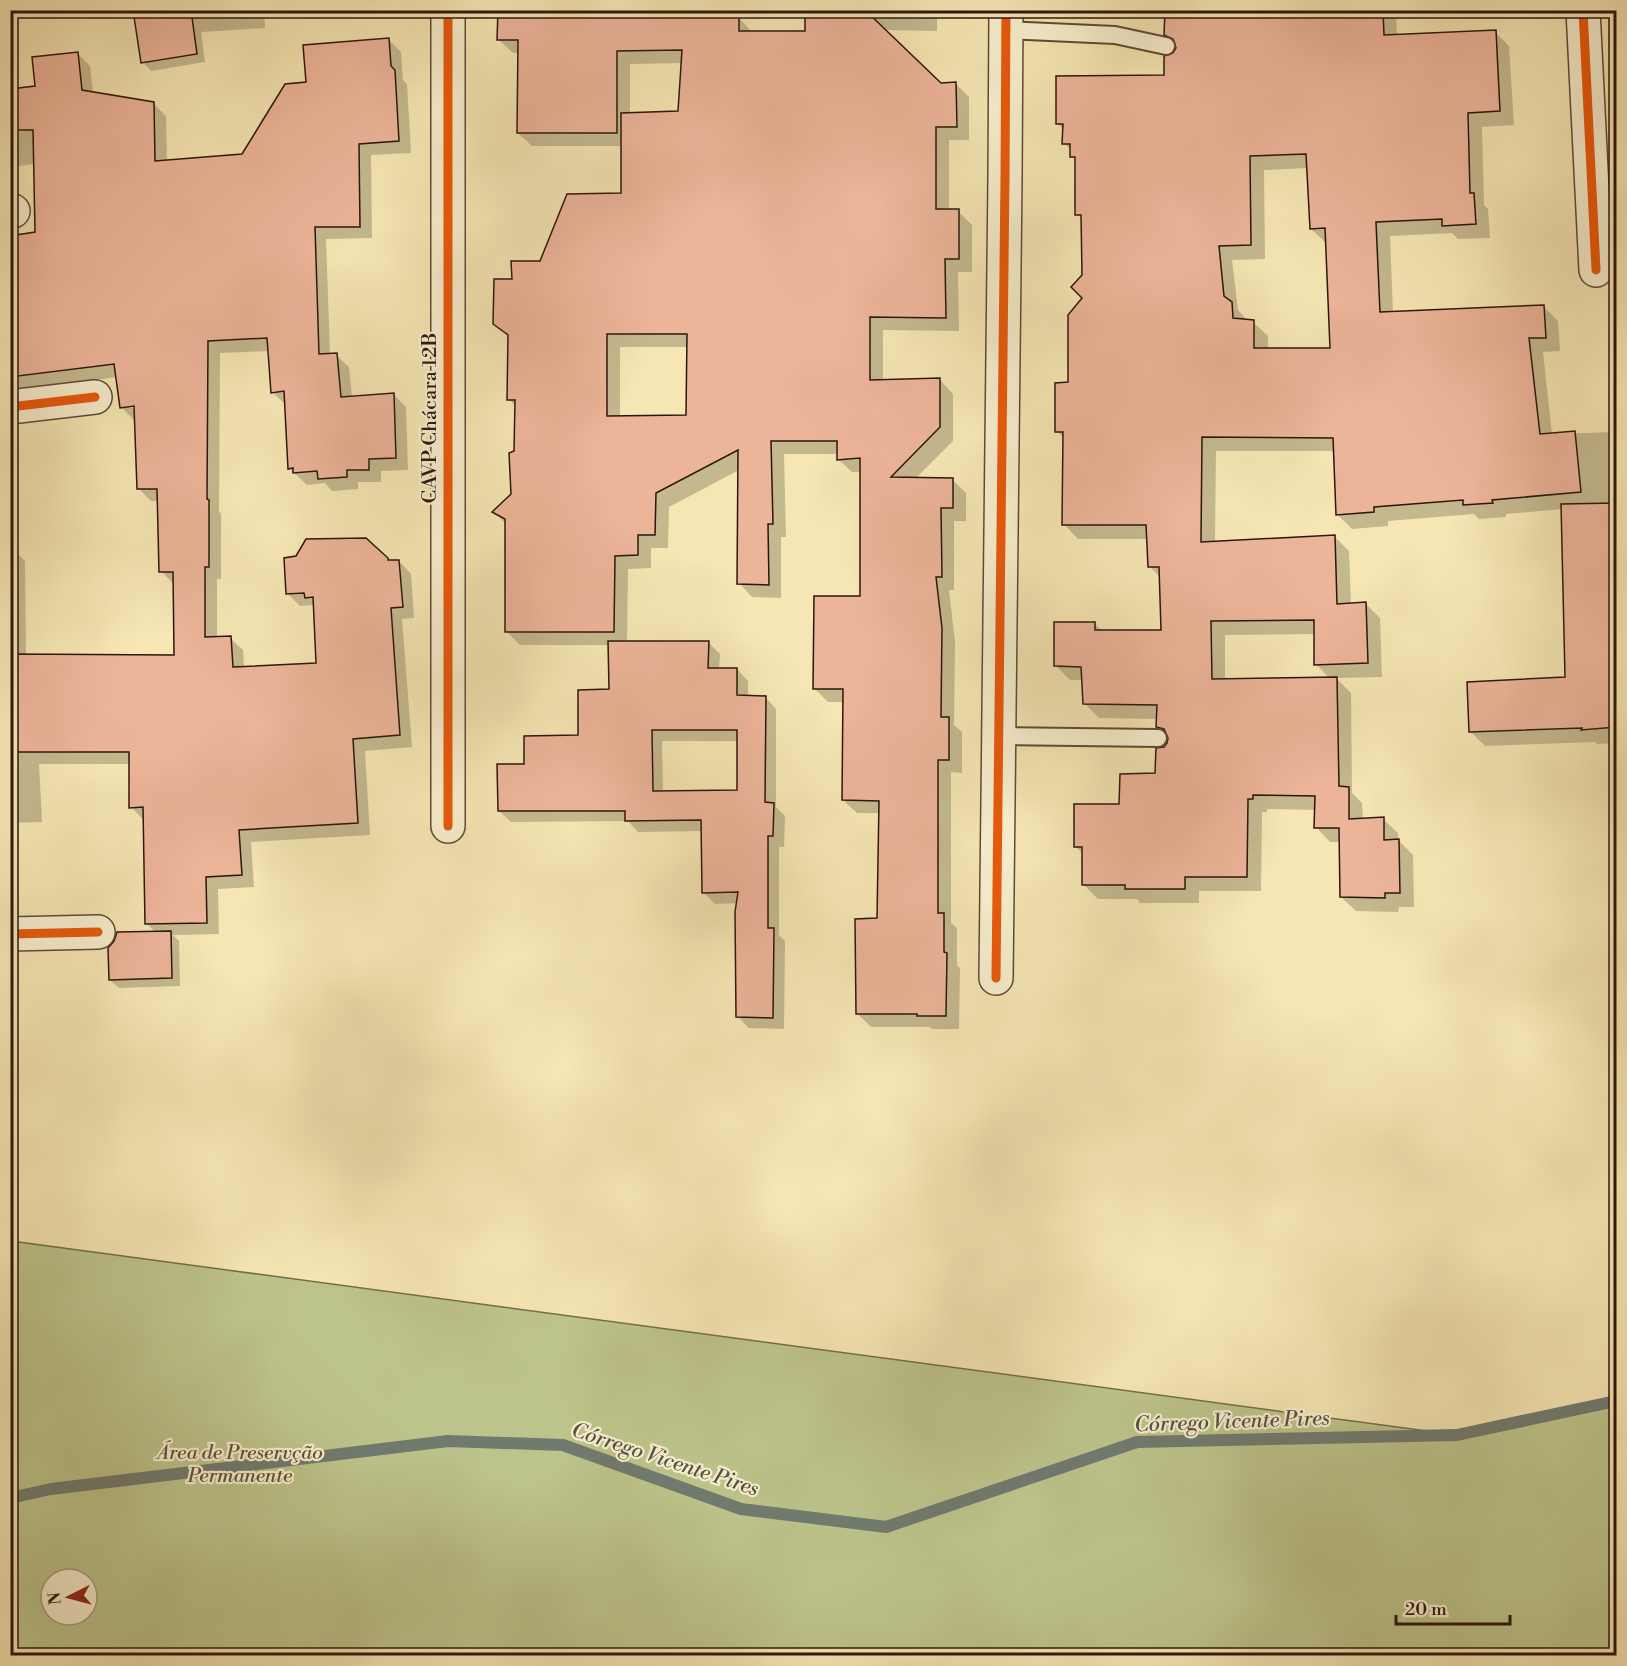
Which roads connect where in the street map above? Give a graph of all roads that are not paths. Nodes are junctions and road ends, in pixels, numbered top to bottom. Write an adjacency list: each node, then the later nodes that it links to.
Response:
1 (448, 10): 10 (street, CAVP Chácara 12B)
2 (1583, 10): 5 (street)
3 (1006, 20): 4 (lane); 8 (street)
4 (1166, 46)
5 (1596, 270)
6 (95, 397): 7 (street)
7 (10, 407)
8 (998, 736): 9 (lane); 13 (street)
9 (1158, 738)
10 (448, 826)
11 (98, 932): 12 (street)
12 (10, 933)
13 (996, 978)

